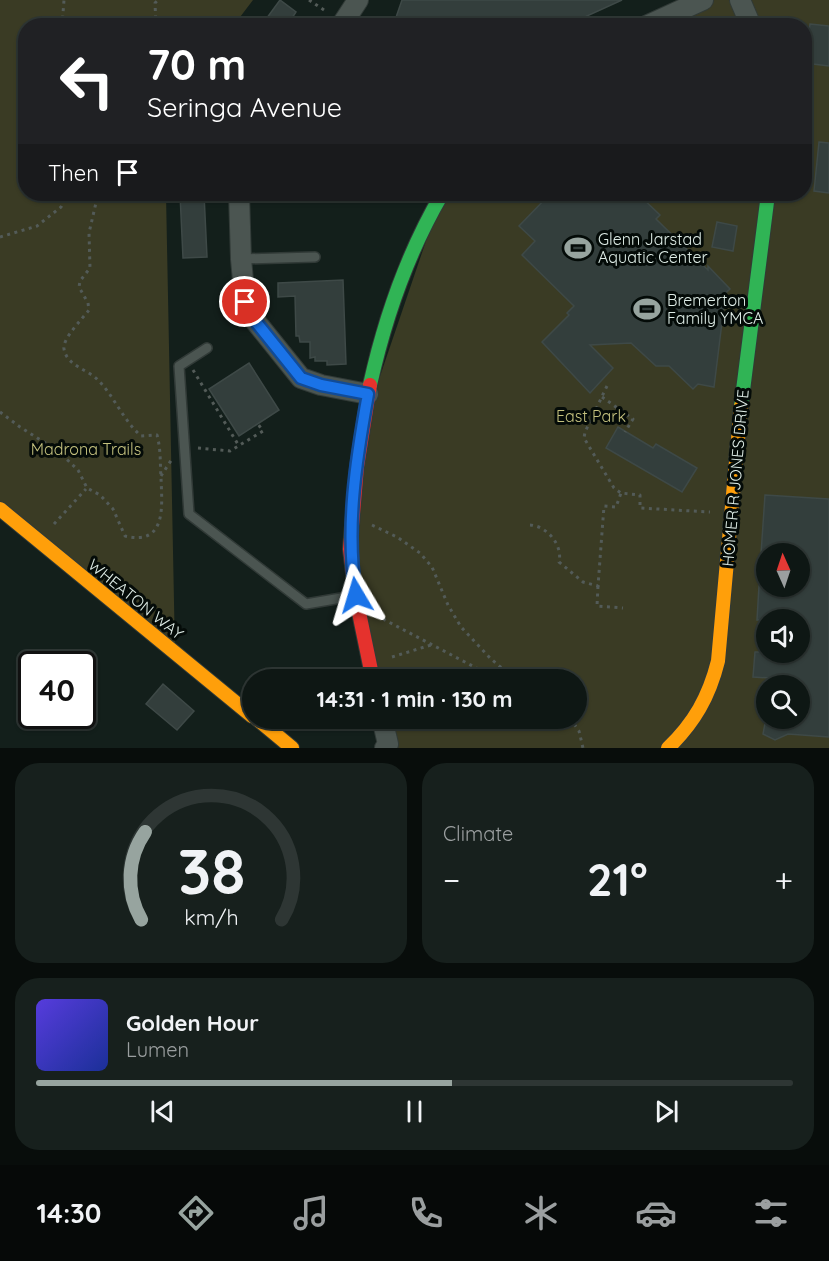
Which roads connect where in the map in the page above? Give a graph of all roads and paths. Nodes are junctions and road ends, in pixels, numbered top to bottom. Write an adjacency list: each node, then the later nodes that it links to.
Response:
1 (64, 0): 6 (path)
2 (158, 0): 7 (path)
3 (358, 0): 8 (street)
4 (703, 0): 9 (street)
5 (740, 0): 10 (street)
6 (63, 18)
7 (156, 18)
8 (348, 18)
9 (664, 18)
10 (748, 18)
11 (65, 201): 16 (path)
12 (96, 201): 29 (path)
13 (239, 201): 18 (street)
14 (438, 201): 22 (street)
15 (767, 201): 33 (street, HOMER R JONES DRIVE)
16 (0, 237)
17 (315, 256): 18 (lane)
18 (241, 259): 22 (street)
19 (207, 348): 20 (lane)
20 (187, 360): 27 (path); 28 (lane)
21 (607, 386): 23 (path)
22 (368, 394): 34 (street)
23 (602, 397): 26 (path); 31 (path)
24 (0, 412): 30 (path)
25 (258, 424): 27 (path)
26 (625, 432)
27 (239, 446): 28 (path)
28 (184, 447): 29 (path); 38 (lane)
29 (160, 477): 30 (path)
30 (87, 488): 36 (path)
31 (621, 493): 33 (path); 37 (path)
32 (0, 509): 36 (street, WHEATON WAY)
33 (732, 514): 52 (street, HOMER R JONES DRIVE)
34 (351, 517): 38 (street); 44 (path)
35 (530, 525): 37 (path)
36 (39, 541): 45 (street, WHEATON WAY)
37 (598, 586): 39 (path)
38 (356, 601): 40 (path); 42 (street)
39 (623, 608)
40 (432, 645): 41 (path); 43 (path)
41 (389, 658)
42 (371, 669)
43 (480, 669)
44 (503, 669)
45 (242, 708)
46 (269, 729): 50 (street)
47 (385, 729): 49 (street)
48 (578, 729): 51 (path)
49 (391, 747)
50 (292, 748)
51 (583, 748)
52 (668, 748)

